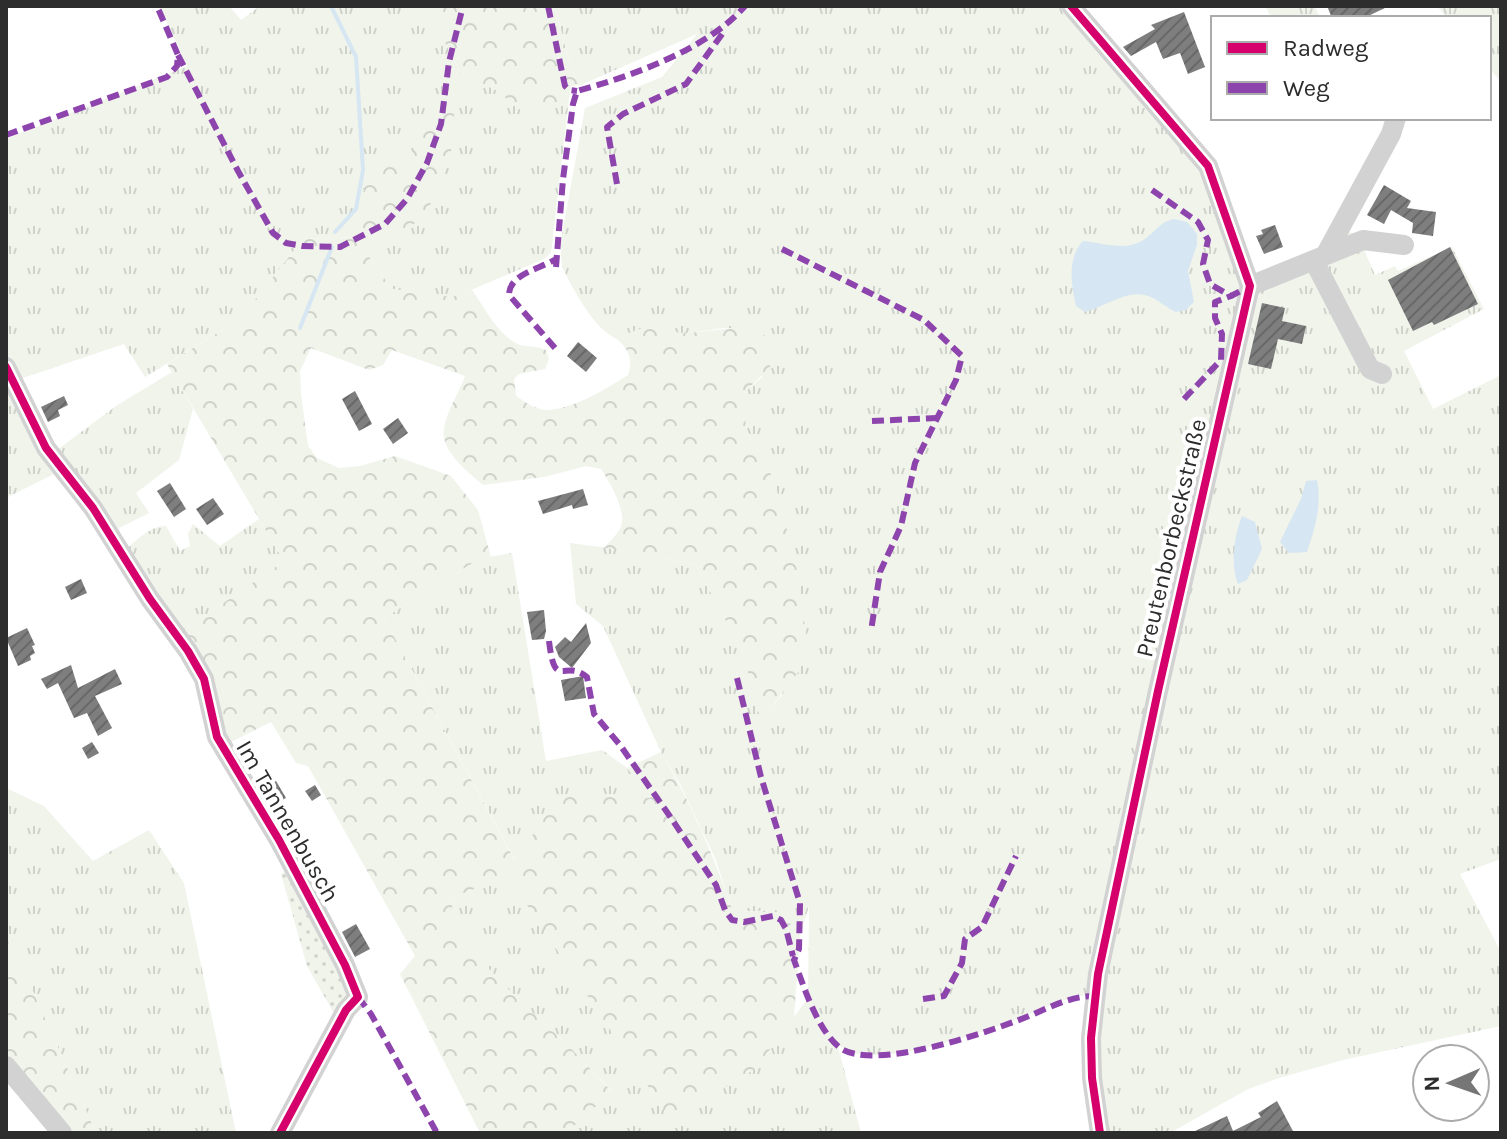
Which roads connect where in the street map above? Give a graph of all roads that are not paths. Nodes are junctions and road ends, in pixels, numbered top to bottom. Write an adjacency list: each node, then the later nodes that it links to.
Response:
1 (1071, 6): 5 (street)
2 (1395, 120): 4 (street)
3 (1404, 245): 4 (street)
4 (1320, 257): 5 (street); 7 (street)
5 (1250, 286): 11 (street, Preutenborbeckstraße)
6 (6, 367): 10 (street, Im Tannenbusch)
7 (1382, 374)
8 (6, 1066): 9 (street)
9 (62, 1133)
10 (280, 1133)
11 (1100, 1133)

